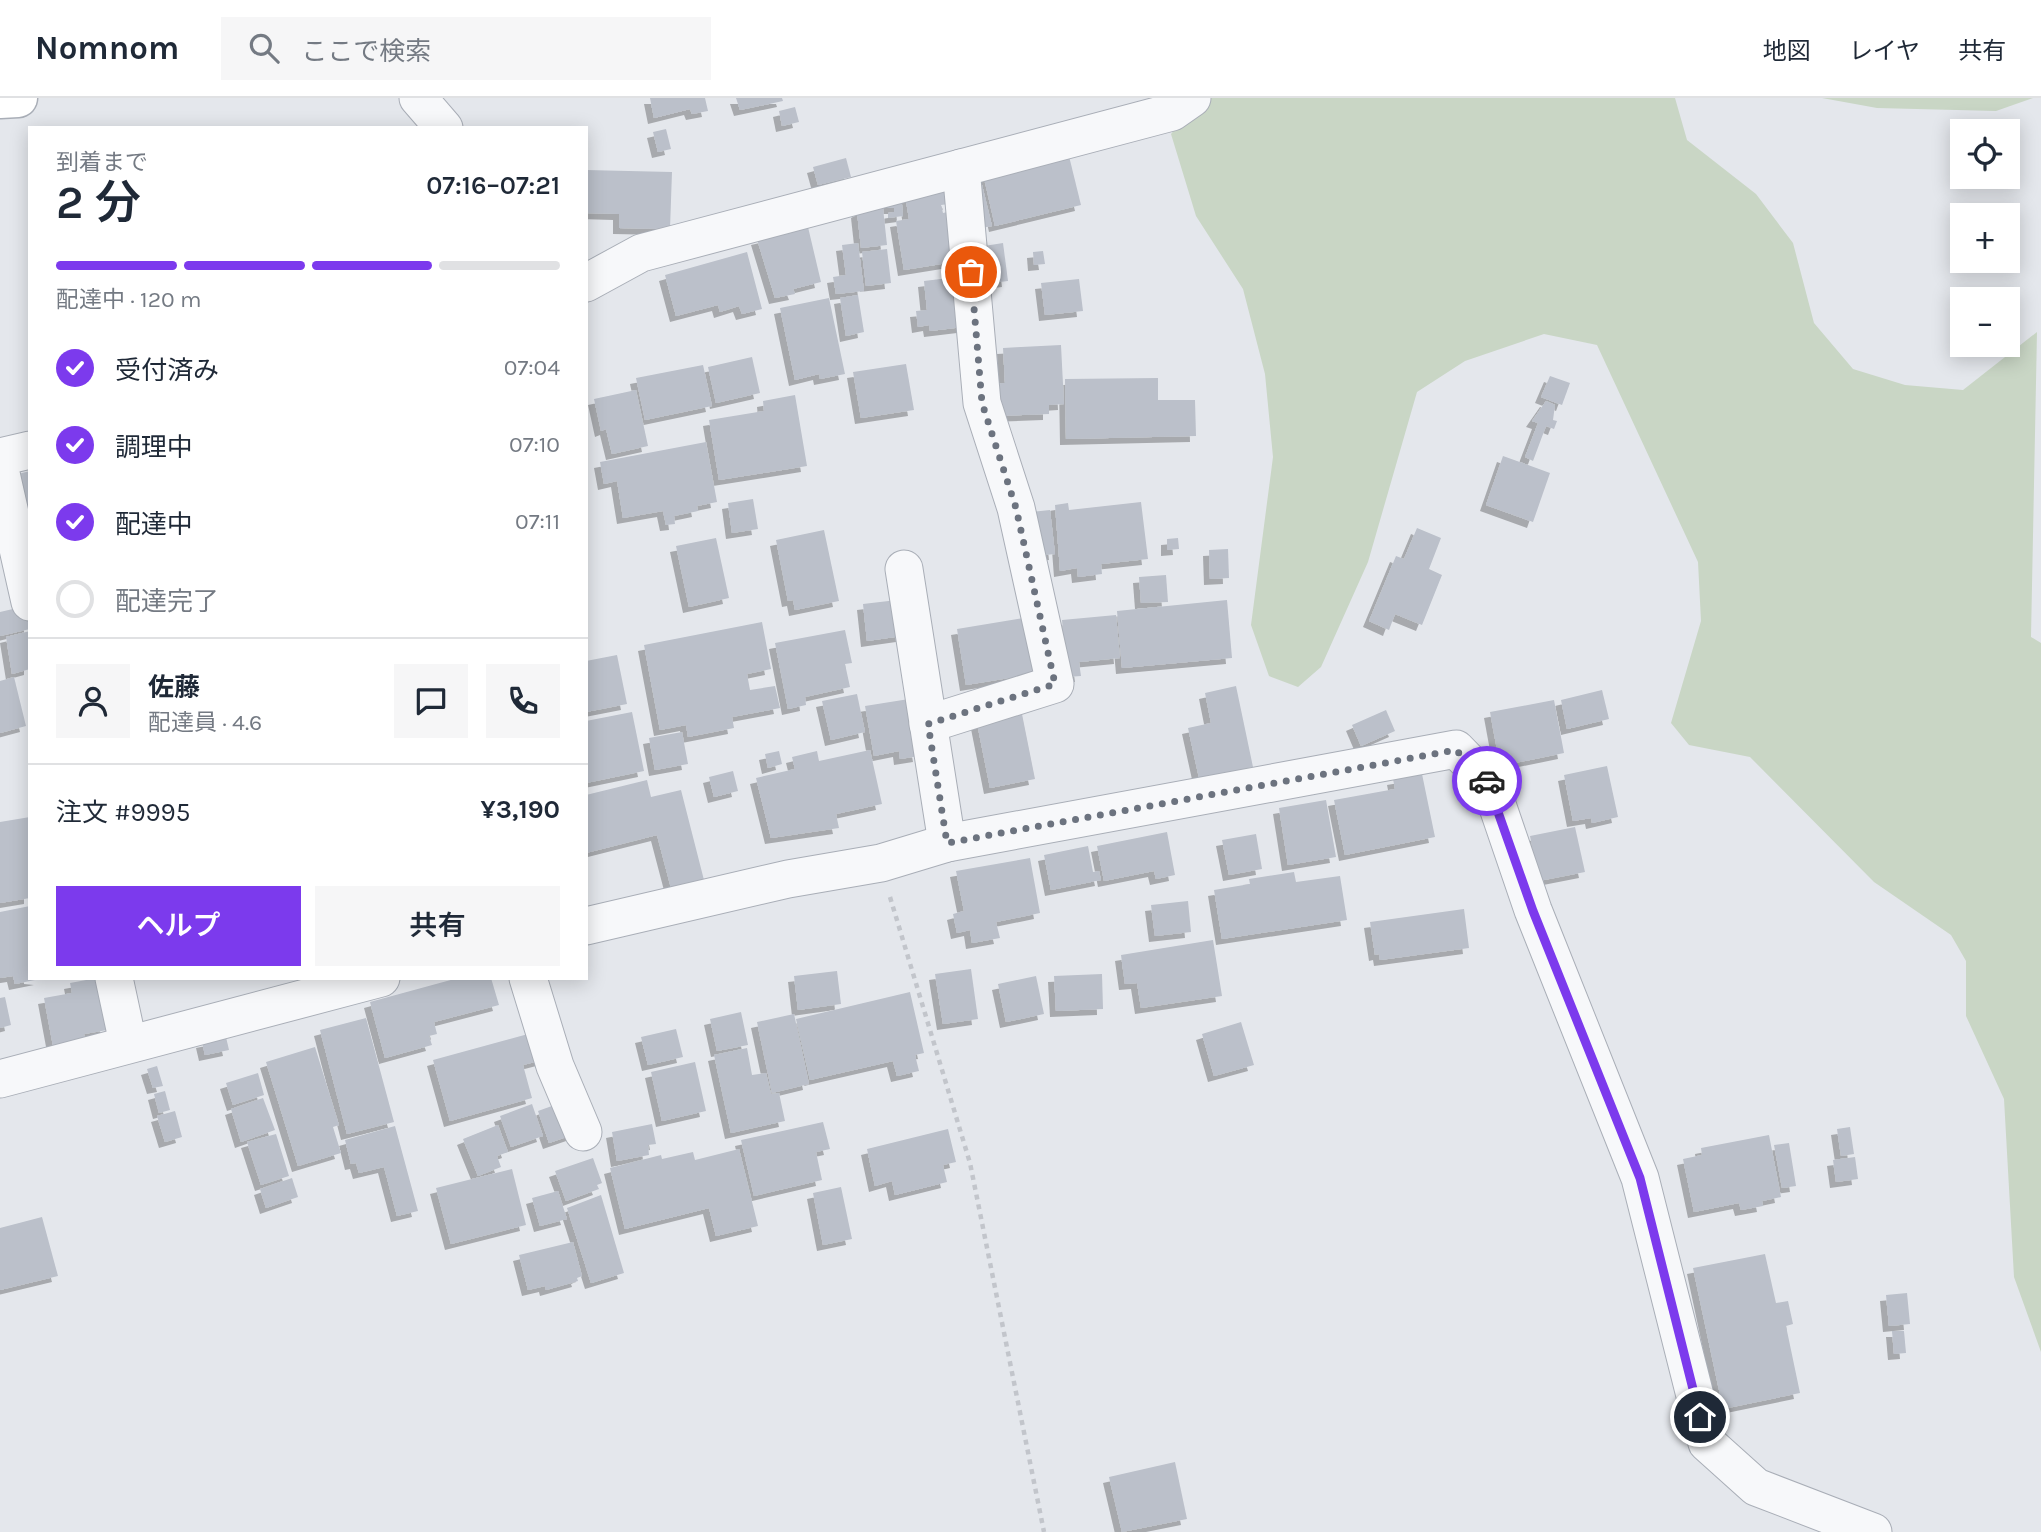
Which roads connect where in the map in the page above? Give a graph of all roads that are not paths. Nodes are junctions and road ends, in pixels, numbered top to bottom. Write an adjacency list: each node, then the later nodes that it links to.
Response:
1 (18, 98): 4 (main road)
2 (418, 98): 5 (street)
3 (1192, 98): 6 (street)
4 (0, 99)
5 (442, 126)
6 (961, 168): 7 (street); 13 (street)
7 (588, 282)
8 (28, 450): 9 (street)
9 (0, 457)
10 (0, 469): 12 (street)
11 (904, 569): 13 (street)
12 (28, 593)
13 (928, 724): 14 (street)
14 (947, 843): 15 (street); 22 (street)
15 (588, 926)
16 (114, 980): 19 (street)
17 (529, 980): 21 (street)
18 (360, 981): 19 (street)
19 (128, 1043): 20 (street)
20 (0, 1079)
21 (583, 1132)
22 (1830, 1524): 23 (street)
23 (1873, 1532)

